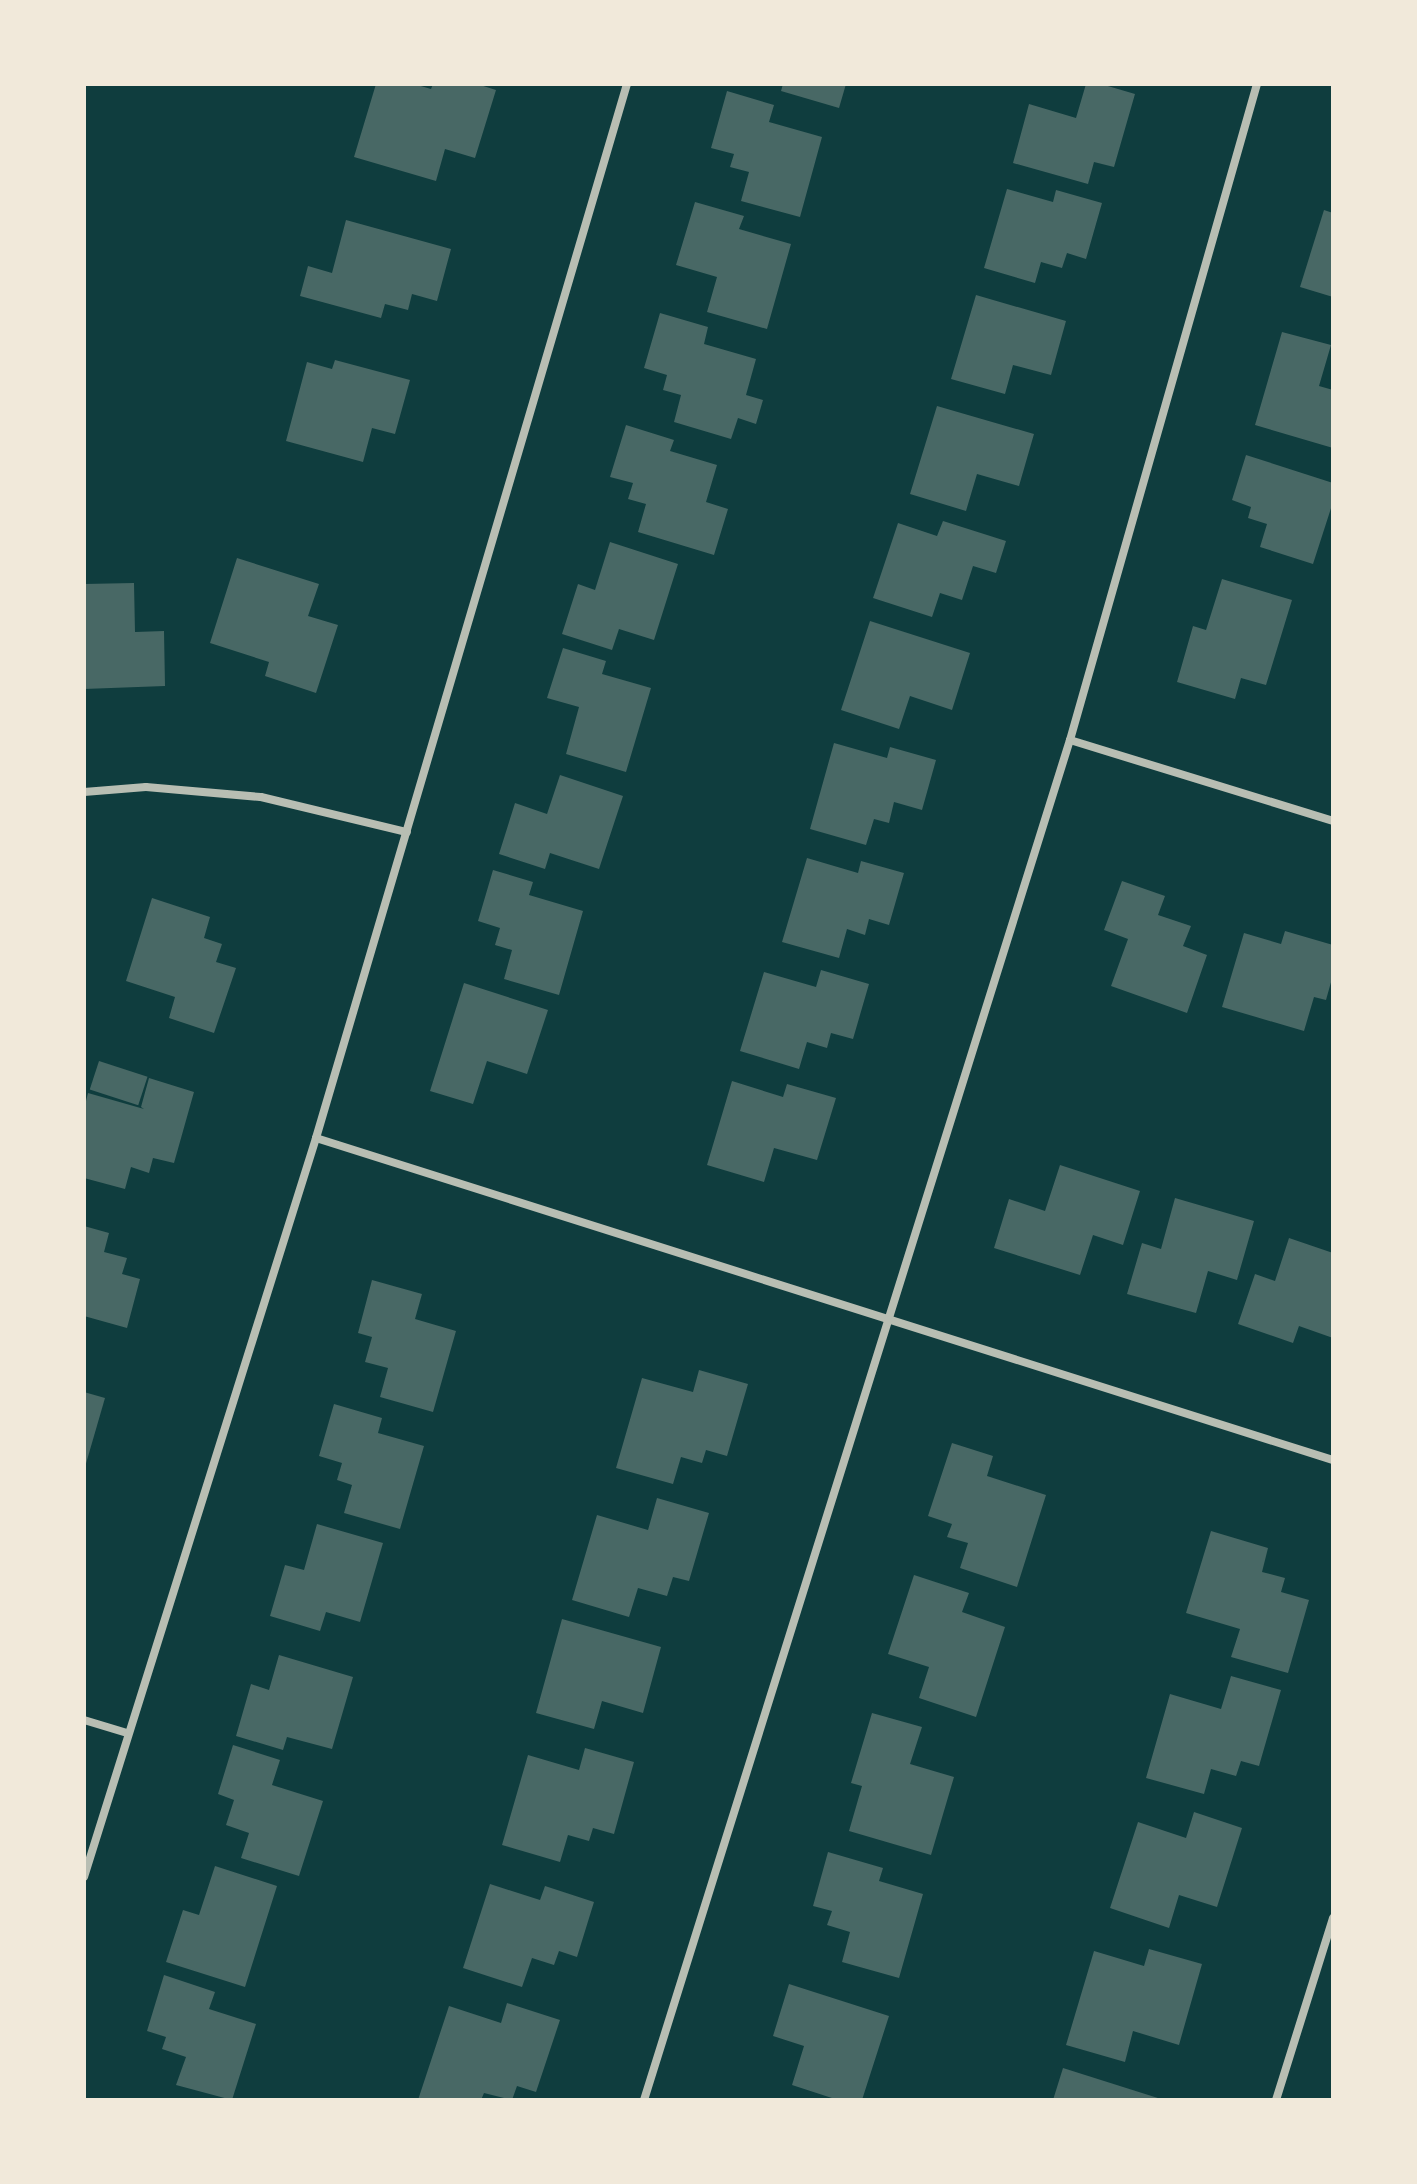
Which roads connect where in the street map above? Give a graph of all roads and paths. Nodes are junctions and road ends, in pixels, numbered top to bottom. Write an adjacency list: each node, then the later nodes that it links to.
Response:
1 (627, 84): 6 (street)
2 (1257, 84): 3 (street)
3 (1070, 740): 5 (street); 8 (street)
4 (84, 792): 6 (street)
5 (1333, 821)
6 (407, 832): 7 (street)
7 (316, 1138): 8 (street); 11 (street)
8 (891, 1322): 9 (street); 14 (street)
9 (1333, 1460)
10 (84, 1720): 11 (street)
11 (127, 1733): 12 (street)
12 (84, 1877)
13 (1333, 1918): 15 (street)
14 (644, 2100)
15 (1276, 2100)

